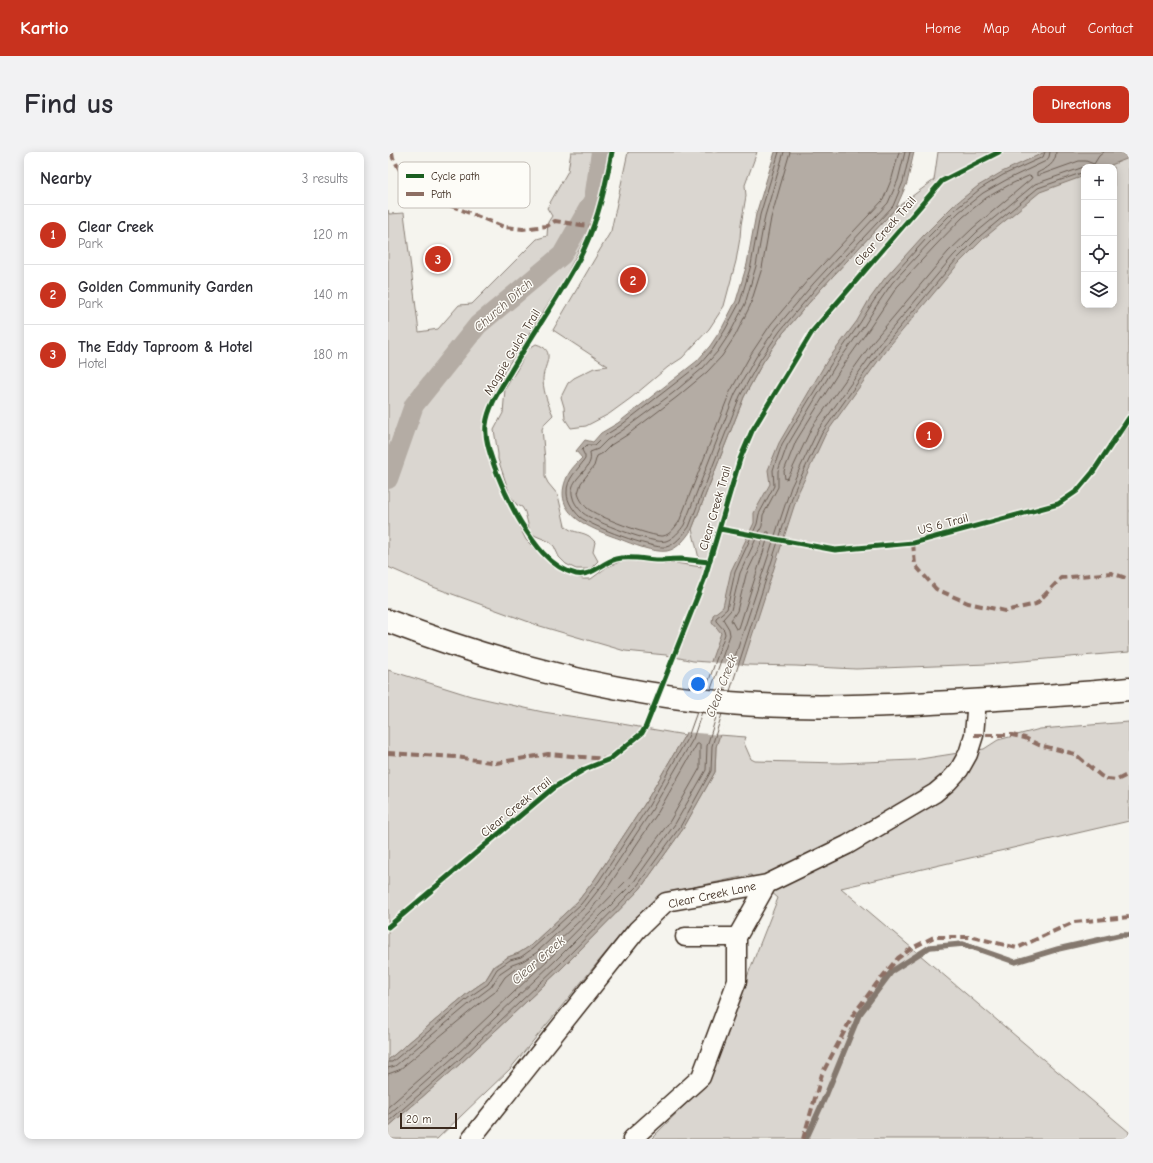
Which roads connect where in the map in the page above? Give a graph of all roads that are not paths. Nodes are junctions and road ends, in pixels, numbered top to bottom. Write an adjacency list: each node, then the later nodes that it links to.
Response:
1 (388, 621): 3 (highway)
2 (1129, 689): 3 (highway)
3 (977, 700): 4 (street, Clear Creek Lane)
4 (767, 884): 6 (street); 7 (street, Clear Creek Lane)
5 (685, 937): 6 (street)
6 (737, 937): 8 (street)
7 (471, 1139)
8 (632, 1139)

